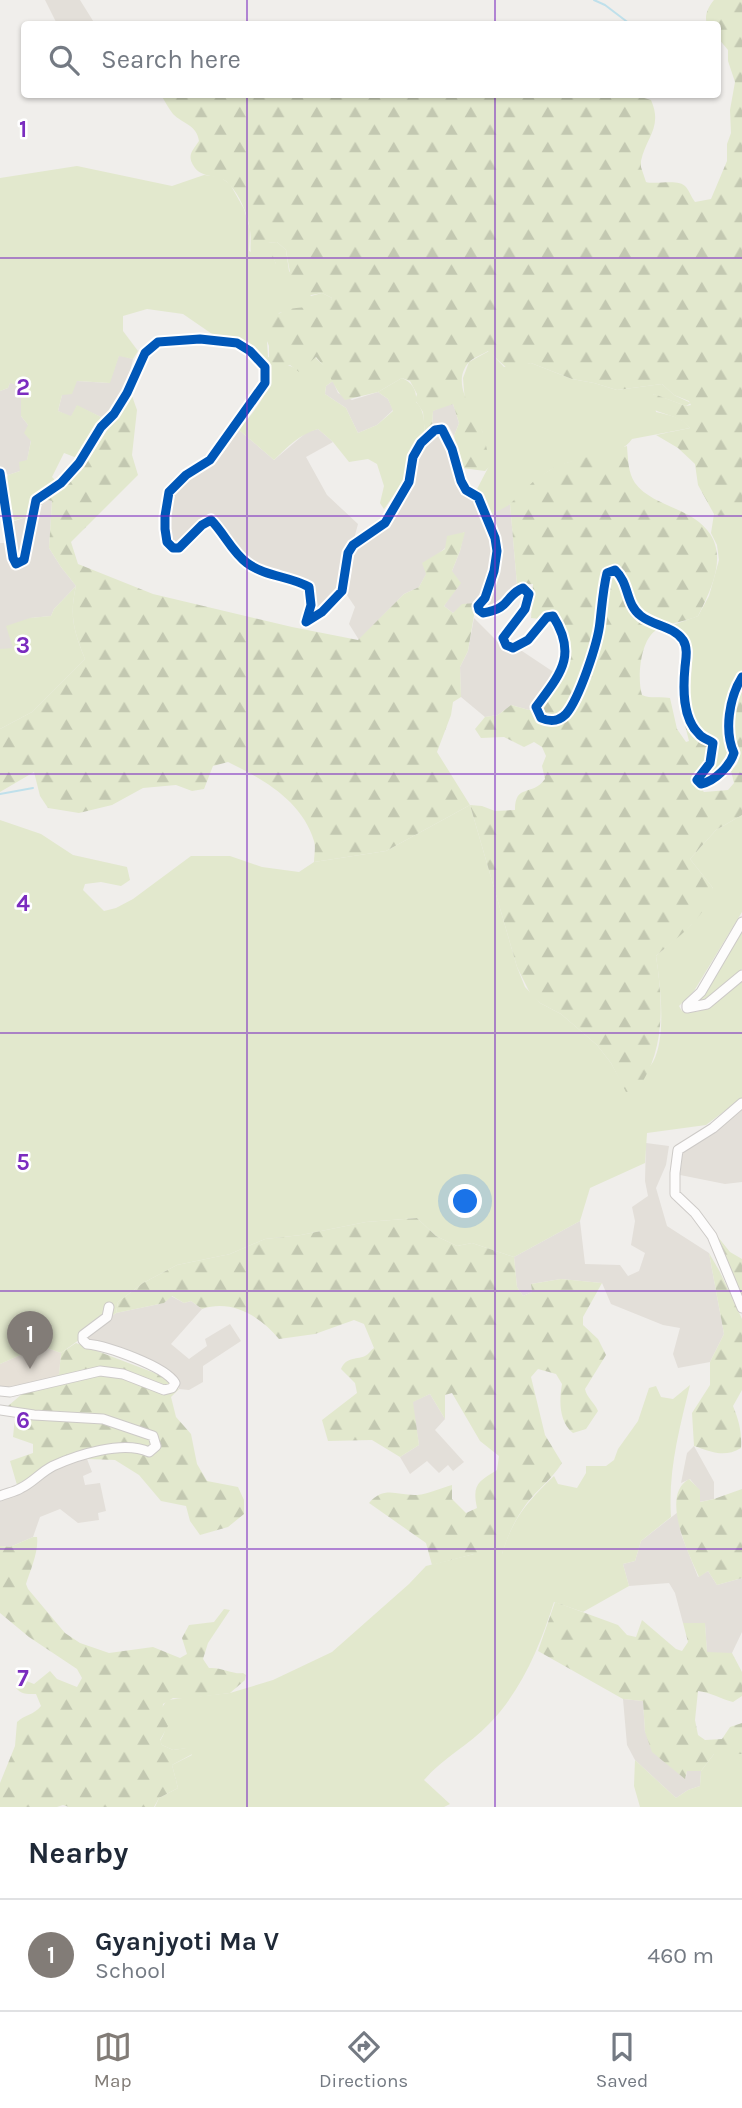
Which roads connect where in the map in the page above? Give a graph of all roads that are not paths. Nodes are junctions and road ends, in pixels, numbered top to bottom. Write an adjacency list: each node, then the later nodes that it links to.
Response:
1 (0, 473): 2 (street)
2 (742, 677)
3 (742, 922): 4 (street)
4 (742, 975)
5 (742, 1103): 7 (street)
6 (109, 1307): 8 (street)
7 (742, 1308)
8 (0, 1391)
9 (0, 1410): 10 (street)
10 (0, 1496)

